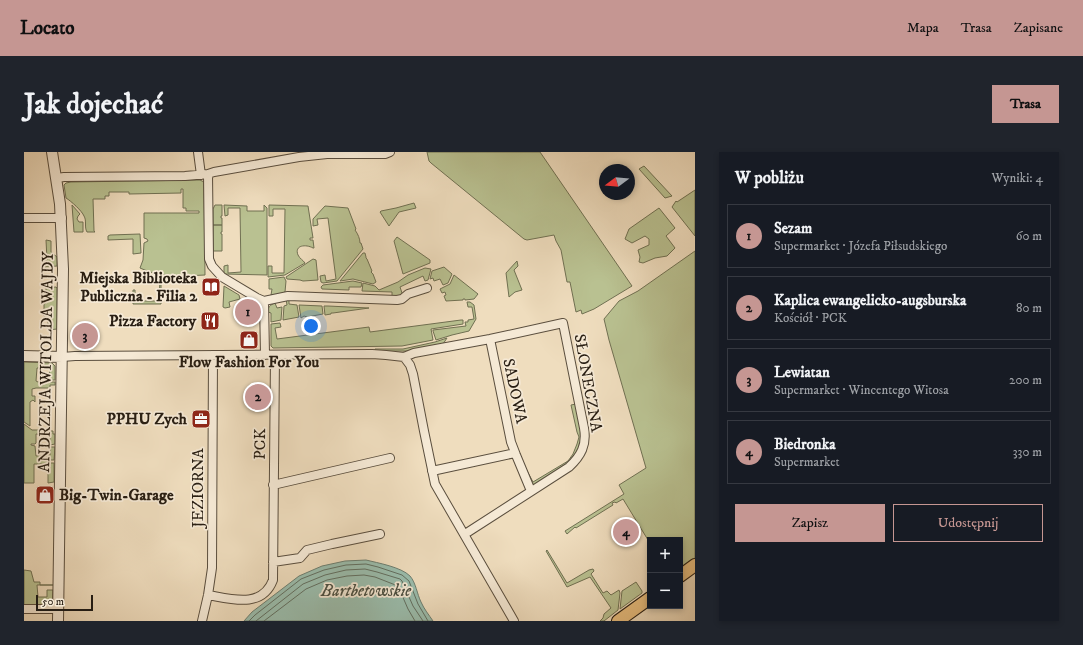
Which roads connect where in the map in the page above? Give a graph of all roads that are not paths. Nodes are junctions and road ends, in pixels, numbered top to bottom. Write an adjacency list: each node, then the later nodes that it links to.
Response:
1 (52, 152): 5 (street, ANDRZEJA WITOLDA WAJDY)
2 (198, 152): 4 (street)
3 (387, 153): 4 (street)
4 (204, 174): 5 (street); 9 (street)
5 (57, 178): 7 (street, ANDRZEJA WITOLDA WAJDY)
6 (24, 218): 7 (street)
7 (62, 218): 15 (street, ANDRZEJA WITOLDA WAJDY)
8 (427, 288): 9 (street)
9 (264, 301): 12 (street)
10 (490, 339): 16 (street, SADOWA); 17 (street, SADOWA); 21 (street, SŁONECZNA)
11 (213, 355): 12 (street); 15 (street); 27 (street, JEZIORNA)
12 (265, 355): 14 (street)
13 (24, 356): 15 (street)
14 (275, 356): 16 (street); 20 (street, PCK)
15 (62, 357): 30 (street, ANDRZEJA WITOLDA WAJDY)
16 (404, 358): 19 (street)
17 (515, 453): 19 (street); 21 (street, SADOWA)
18 (390, 458): 20 (street)
19 (432, 470): 23 (street)
20 (273, 485): 24 (street, PCK)
21 (531, 491): 23 (street, SŁONECZNA)
22 (380, 534): 24 (street)
23 (465, 534): 33 (street)
24 (273, 562): 27 (street, PCK)
25 (695, 565): 26 (main road)
26 (683, 574)
27 (208, 595): 32 (street, JEZIORNA)
28 (647, 600): 34 (main road)
29 (24, 609): 30 (street)
30 (58, 609): 31 (street, ANDRZEJA WITOLDA WAJDY)
31 (58, 621)
32 (202, 621)
33 (514, 621)
34 (618, 621)

